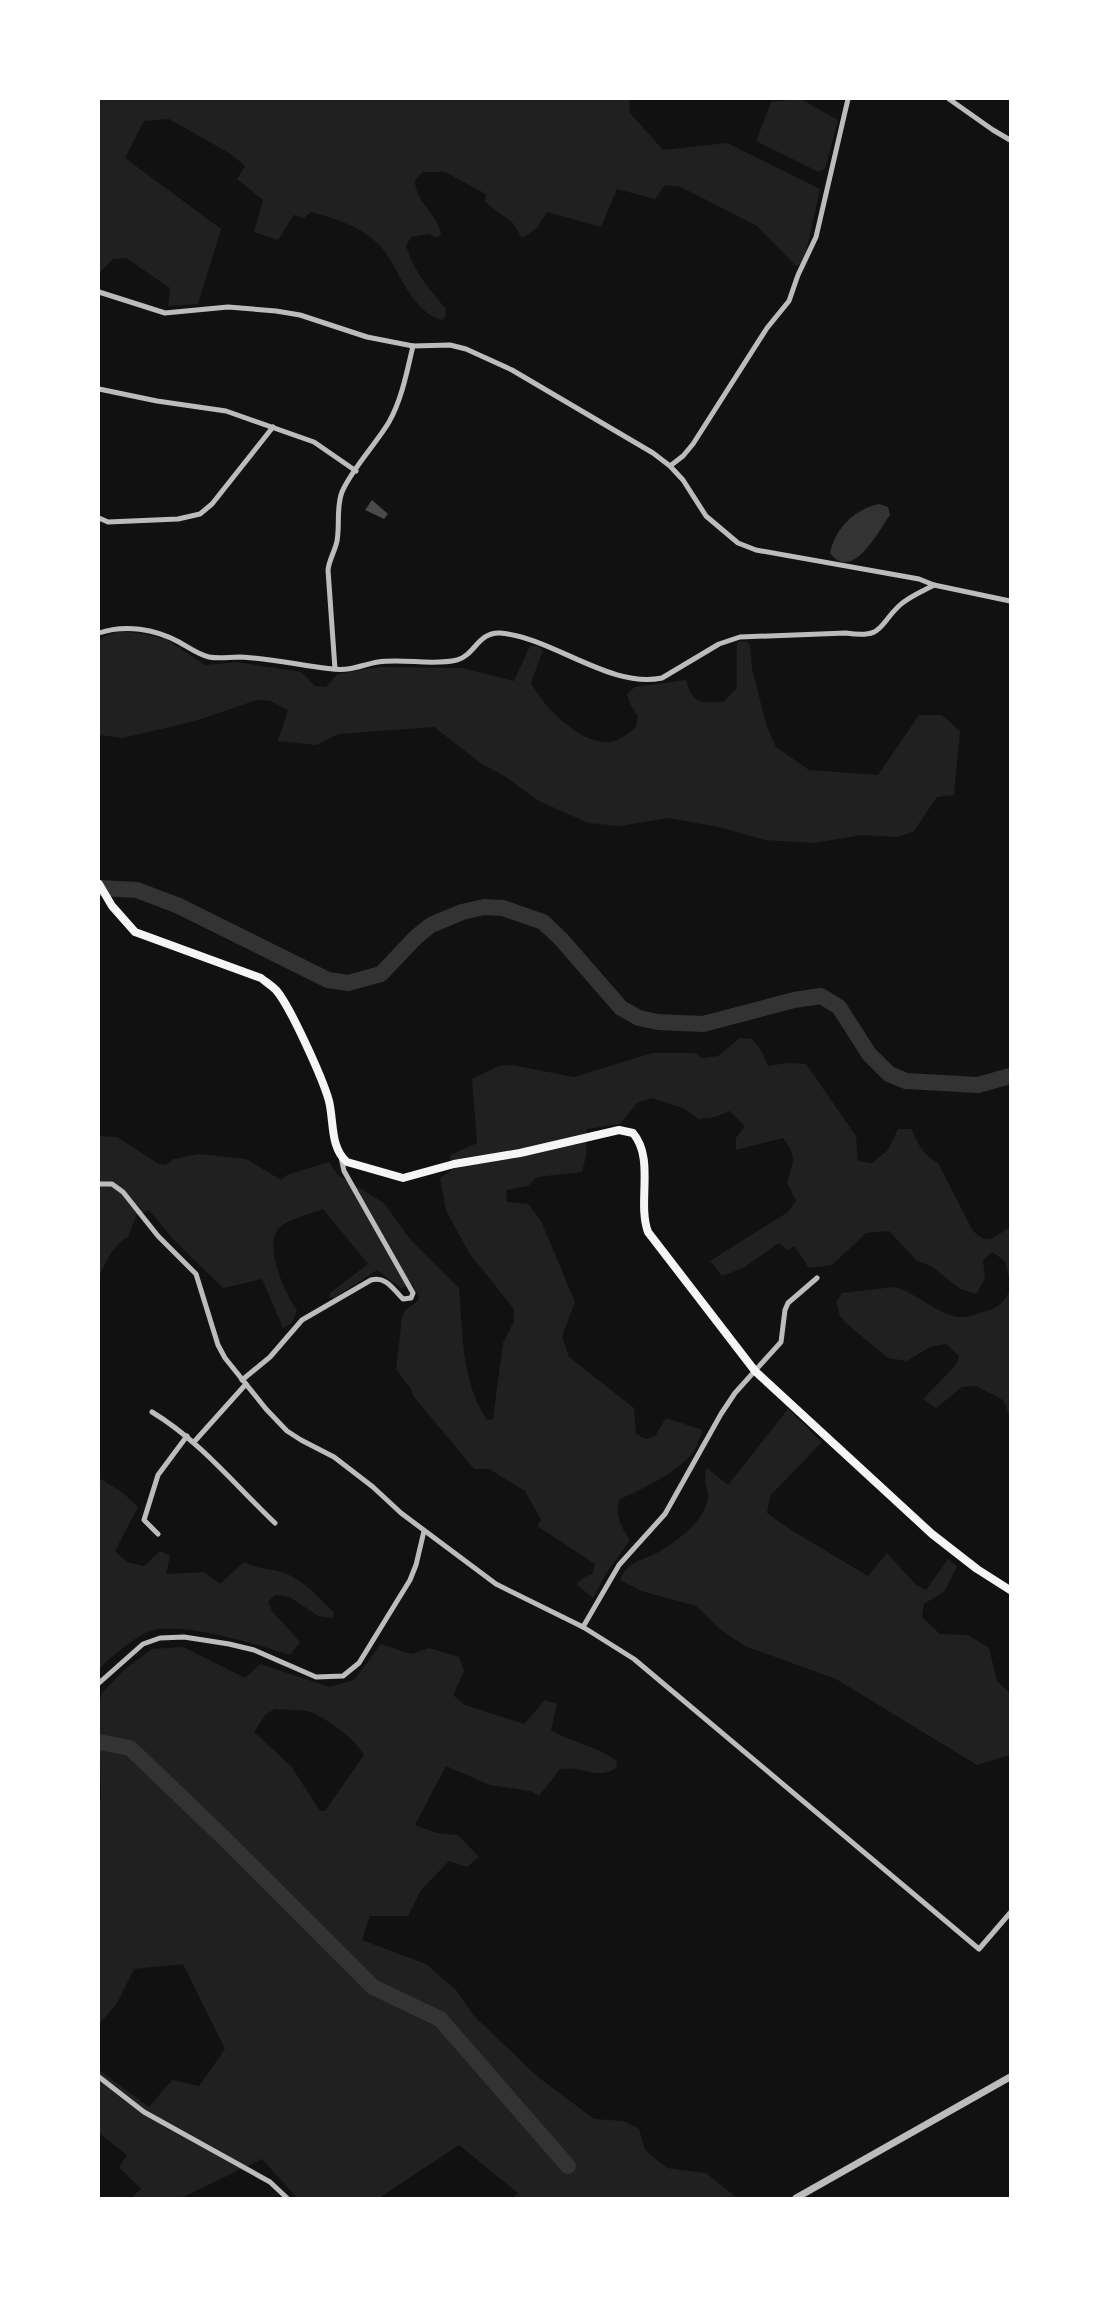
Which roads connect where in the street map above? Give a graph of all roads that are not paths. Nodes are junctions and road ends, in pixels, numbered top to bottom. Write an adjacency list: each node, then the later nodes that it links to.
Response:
1 (848, 99): 8 (street)
2 (949, 99): 3 (street)
3 (1010, 140)
4 (99, 292): 5 (street)
5 (413, 346): 8 (street); 9 (street)
6 (99, 389): 7 (street)
7 (273, 428): 9 (street); 10 (street)
8 (670, 466): 11 (street)
9 (356, 471): 14 (street)
10 (99, 518)
11 (934, 585): 12 (street); 14 (street)
12 (1010, 601)
13 (99, 633): 14 (street)
14 (335, 669)
15 (99, 884): 16 (main road)
16 (341, 1157): 19 (main road); 20 (street)
17 (99, 1184): 20 (street)
18 (817, 1278): 19 (street)
19 (754, 1371): 27 (main road); 28 (street)
20 (244, 1382): 23 (street); 25 (street)
21 (152, 1412): 22 (street)
22 (187, 1436): 23 (street); 26 (street)
23 (194, 1442): 24 (street)
24 (275, 1524)
25 (424, 1531): 28 (street); 29 (street)
26 (158, 1534)
27 (1010, 1590)
28 (583, 1627): 30 (street)
29 (99, 1683)
30 (1010, 1913)
31 (99, 2077): 33 (street)
32 (1010, 2078): 34 (street)
33 (287, 2198)
34 (796, 2198)

